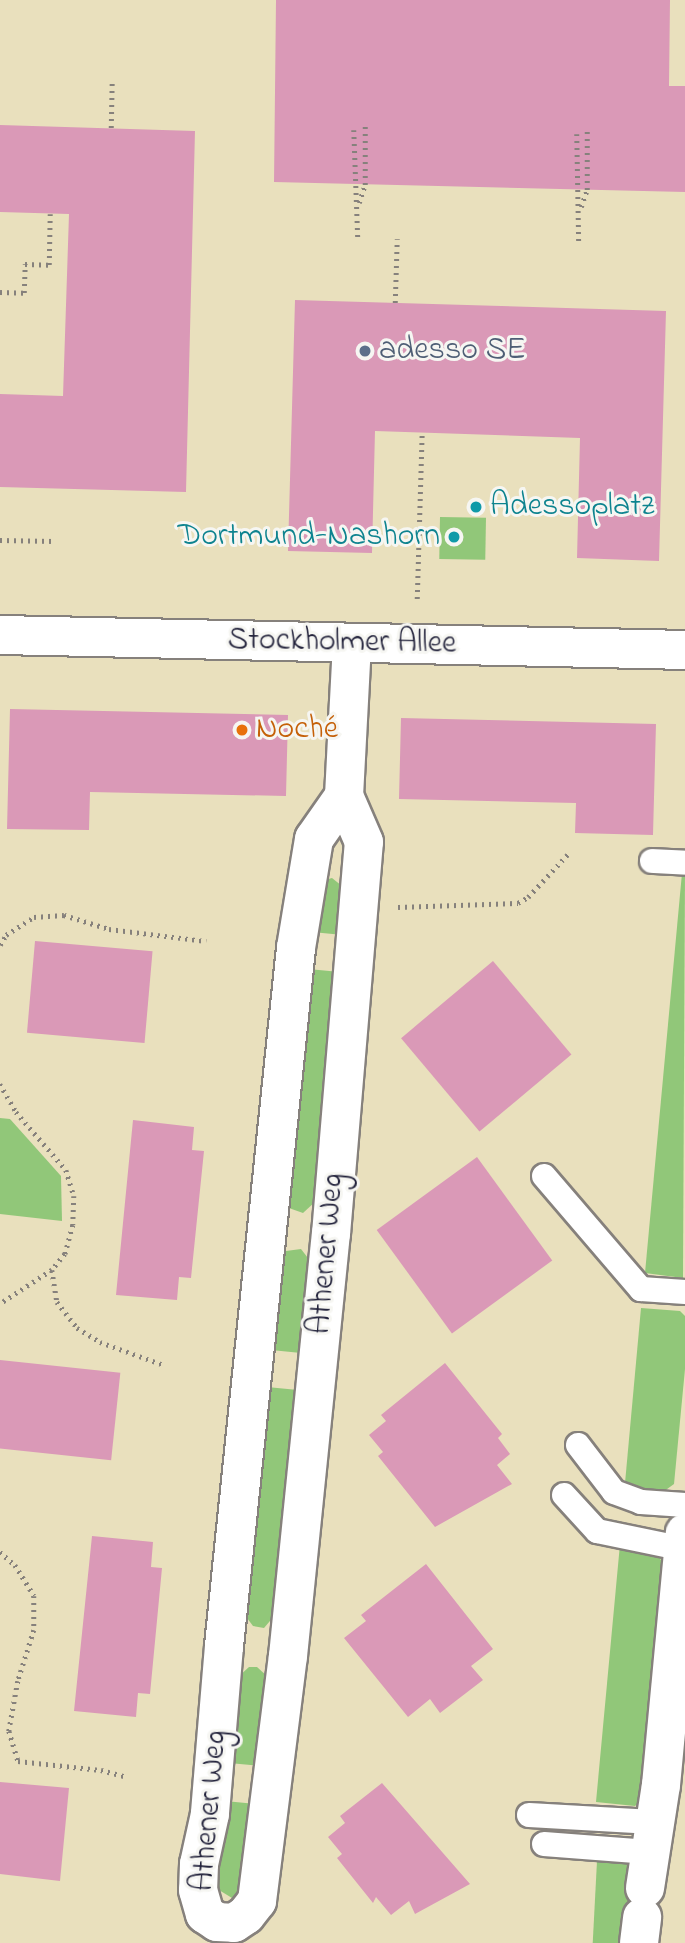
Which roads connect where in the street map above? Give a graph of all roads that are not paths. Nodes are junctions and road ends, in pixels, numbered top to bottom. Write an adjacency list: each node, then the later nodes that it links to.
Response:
1 (0, 635): 2 (street, Stockholmer Allee)
2 (352, 644): 3 (street, Stockholmer Allee); 4 (street, Athener Weg)
3 (685, 650)
4 (344, 796): 4 (street, Athener Weg)
5 (652, 862): 6 (lane)
6 (685, 863)
7 (544, 1176): 8 (lane)
8 (685, 1292)
9 (578, 1445): 11 (lane)
10 (564, 1495): 12 (lane)
11 (685, 1505)
12 (684, 1541): 15 (street)
13 (529, 1815): 15 (lane)
14 (544, 1844): 15 (lane)
15 (646, 1884)

